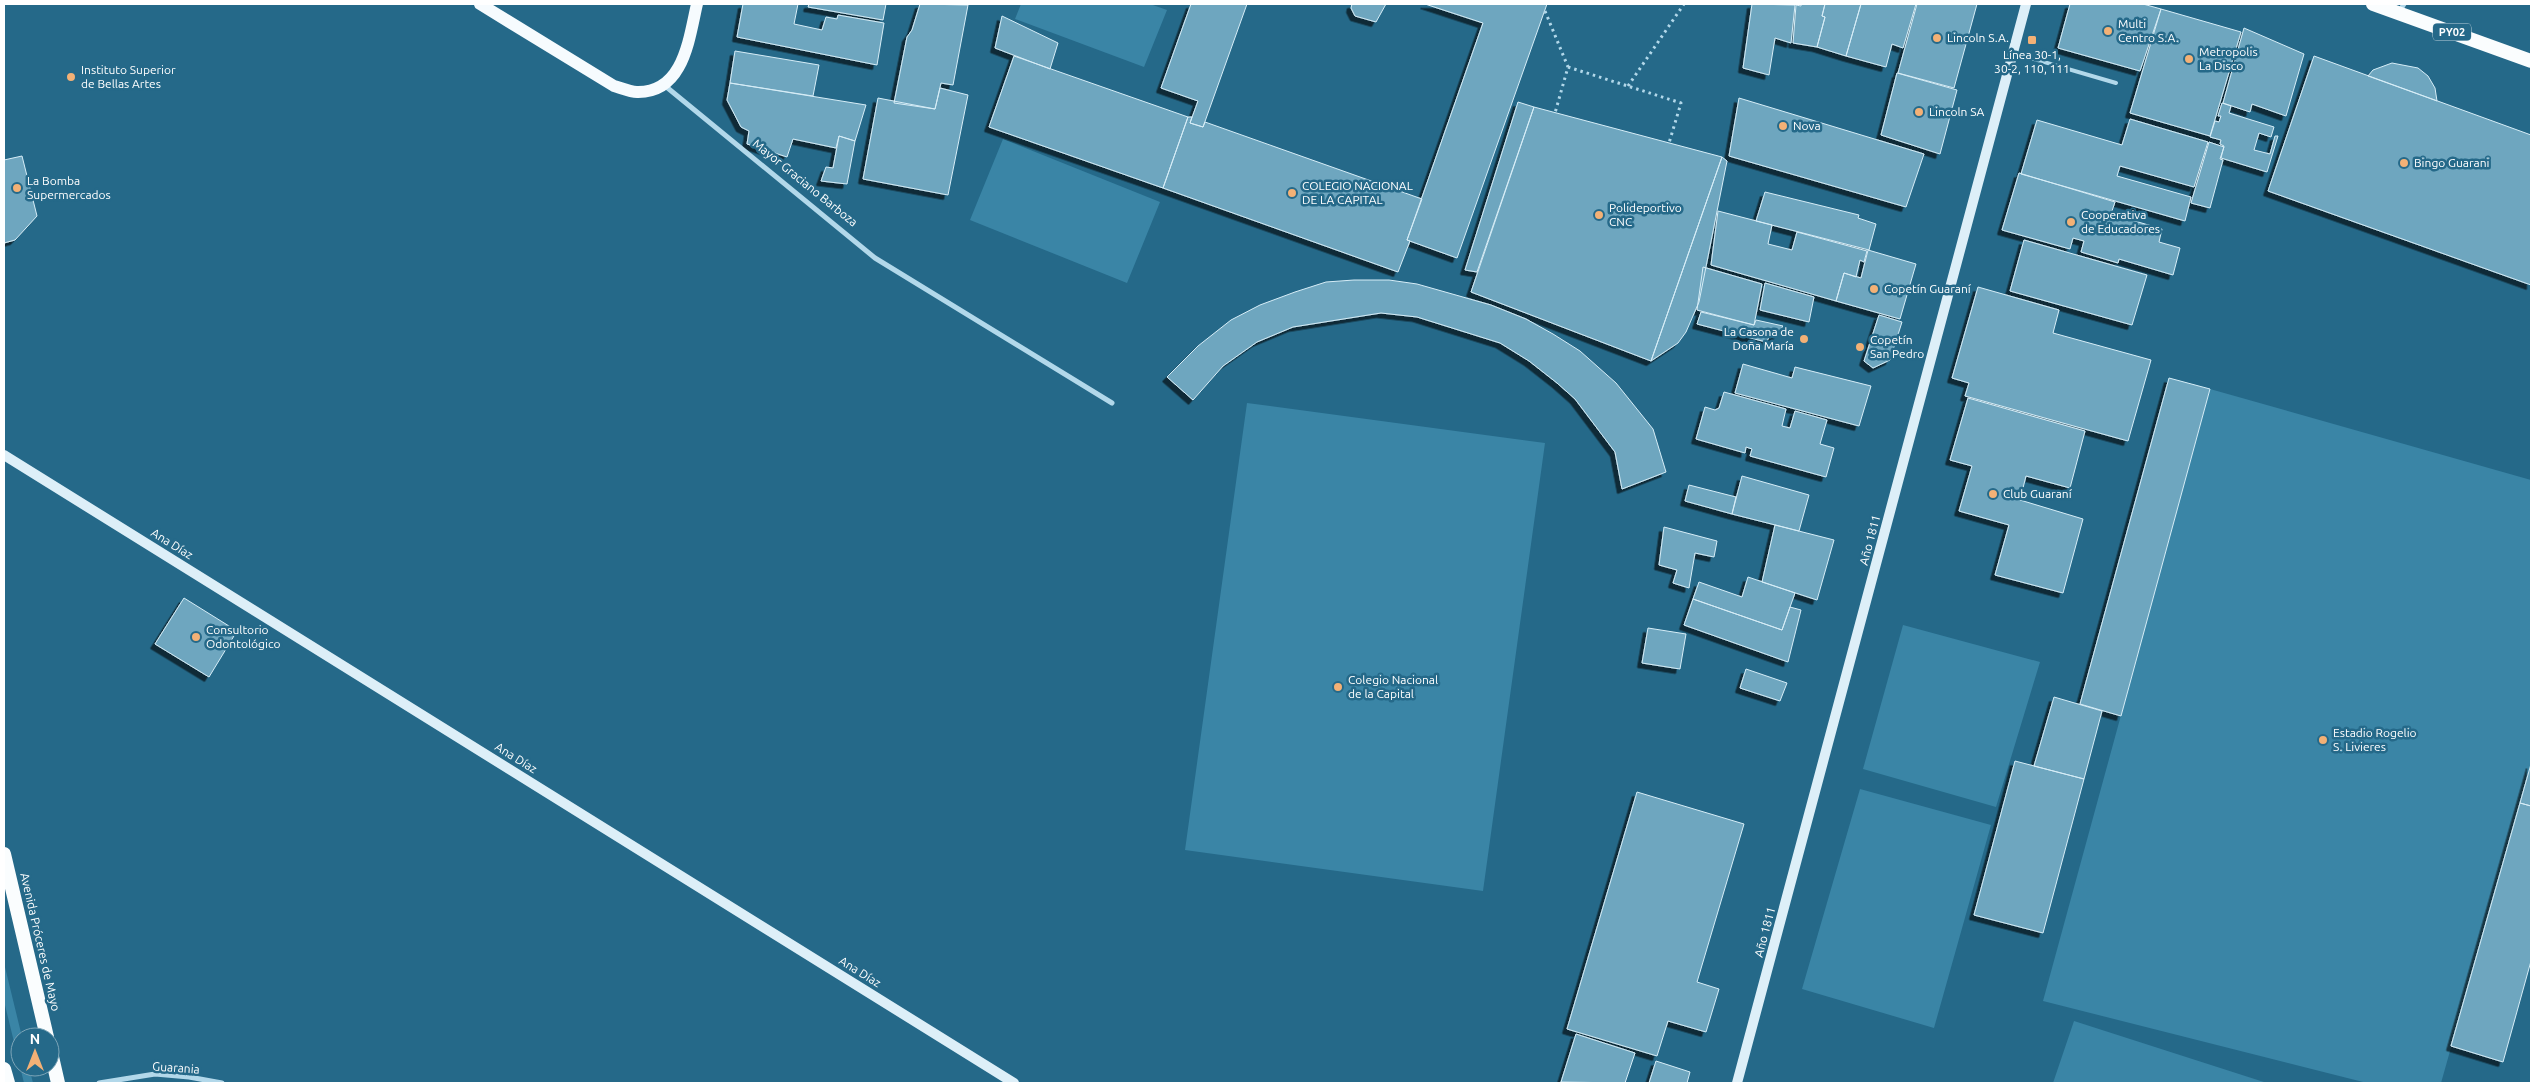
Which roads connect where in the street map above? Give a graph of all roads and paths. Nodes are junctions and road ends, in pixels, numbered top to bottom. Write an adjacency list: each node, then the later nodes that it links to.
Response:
1 (480, 4): 12 (main road)
2 (697, 4): 12 (main road)
3 (1684, 4): 13 (path)
4 (2026, 4): 8 (main road, Año 1811)
5 (2373, 4): 6 (highway, PY02)
6 (2401, 8): 9 (highway, PY02)
7 (1545, 11): 10 (path)
8 (2013, 53): 11 (lane); 25 (main road, Año 1811)
9 (2531, 61)
10 (1568, 67): 13 (path); 14 (path)
11 (2116, 83)
12 (664, 85): 16 (street, Mayor Graciano Barboza)
13 (1628, 86): 15 (path)
14 (1555, 113)
15 (1669, 143)
16 (1112, 402)
17 (4, 455): 24 (main road, Ana Díaz)
18 (4, 854): 19 (highway, Avenida Próceres de Mayo)
19 (45, 1027)
20 (4, 1069): 21 (highway)
21 (8, 1083)
22 (99, 1083): 23 (street, Guarania)
23 (222, 1083)
24 (1014, 1083)
25 (1737, 1083)

